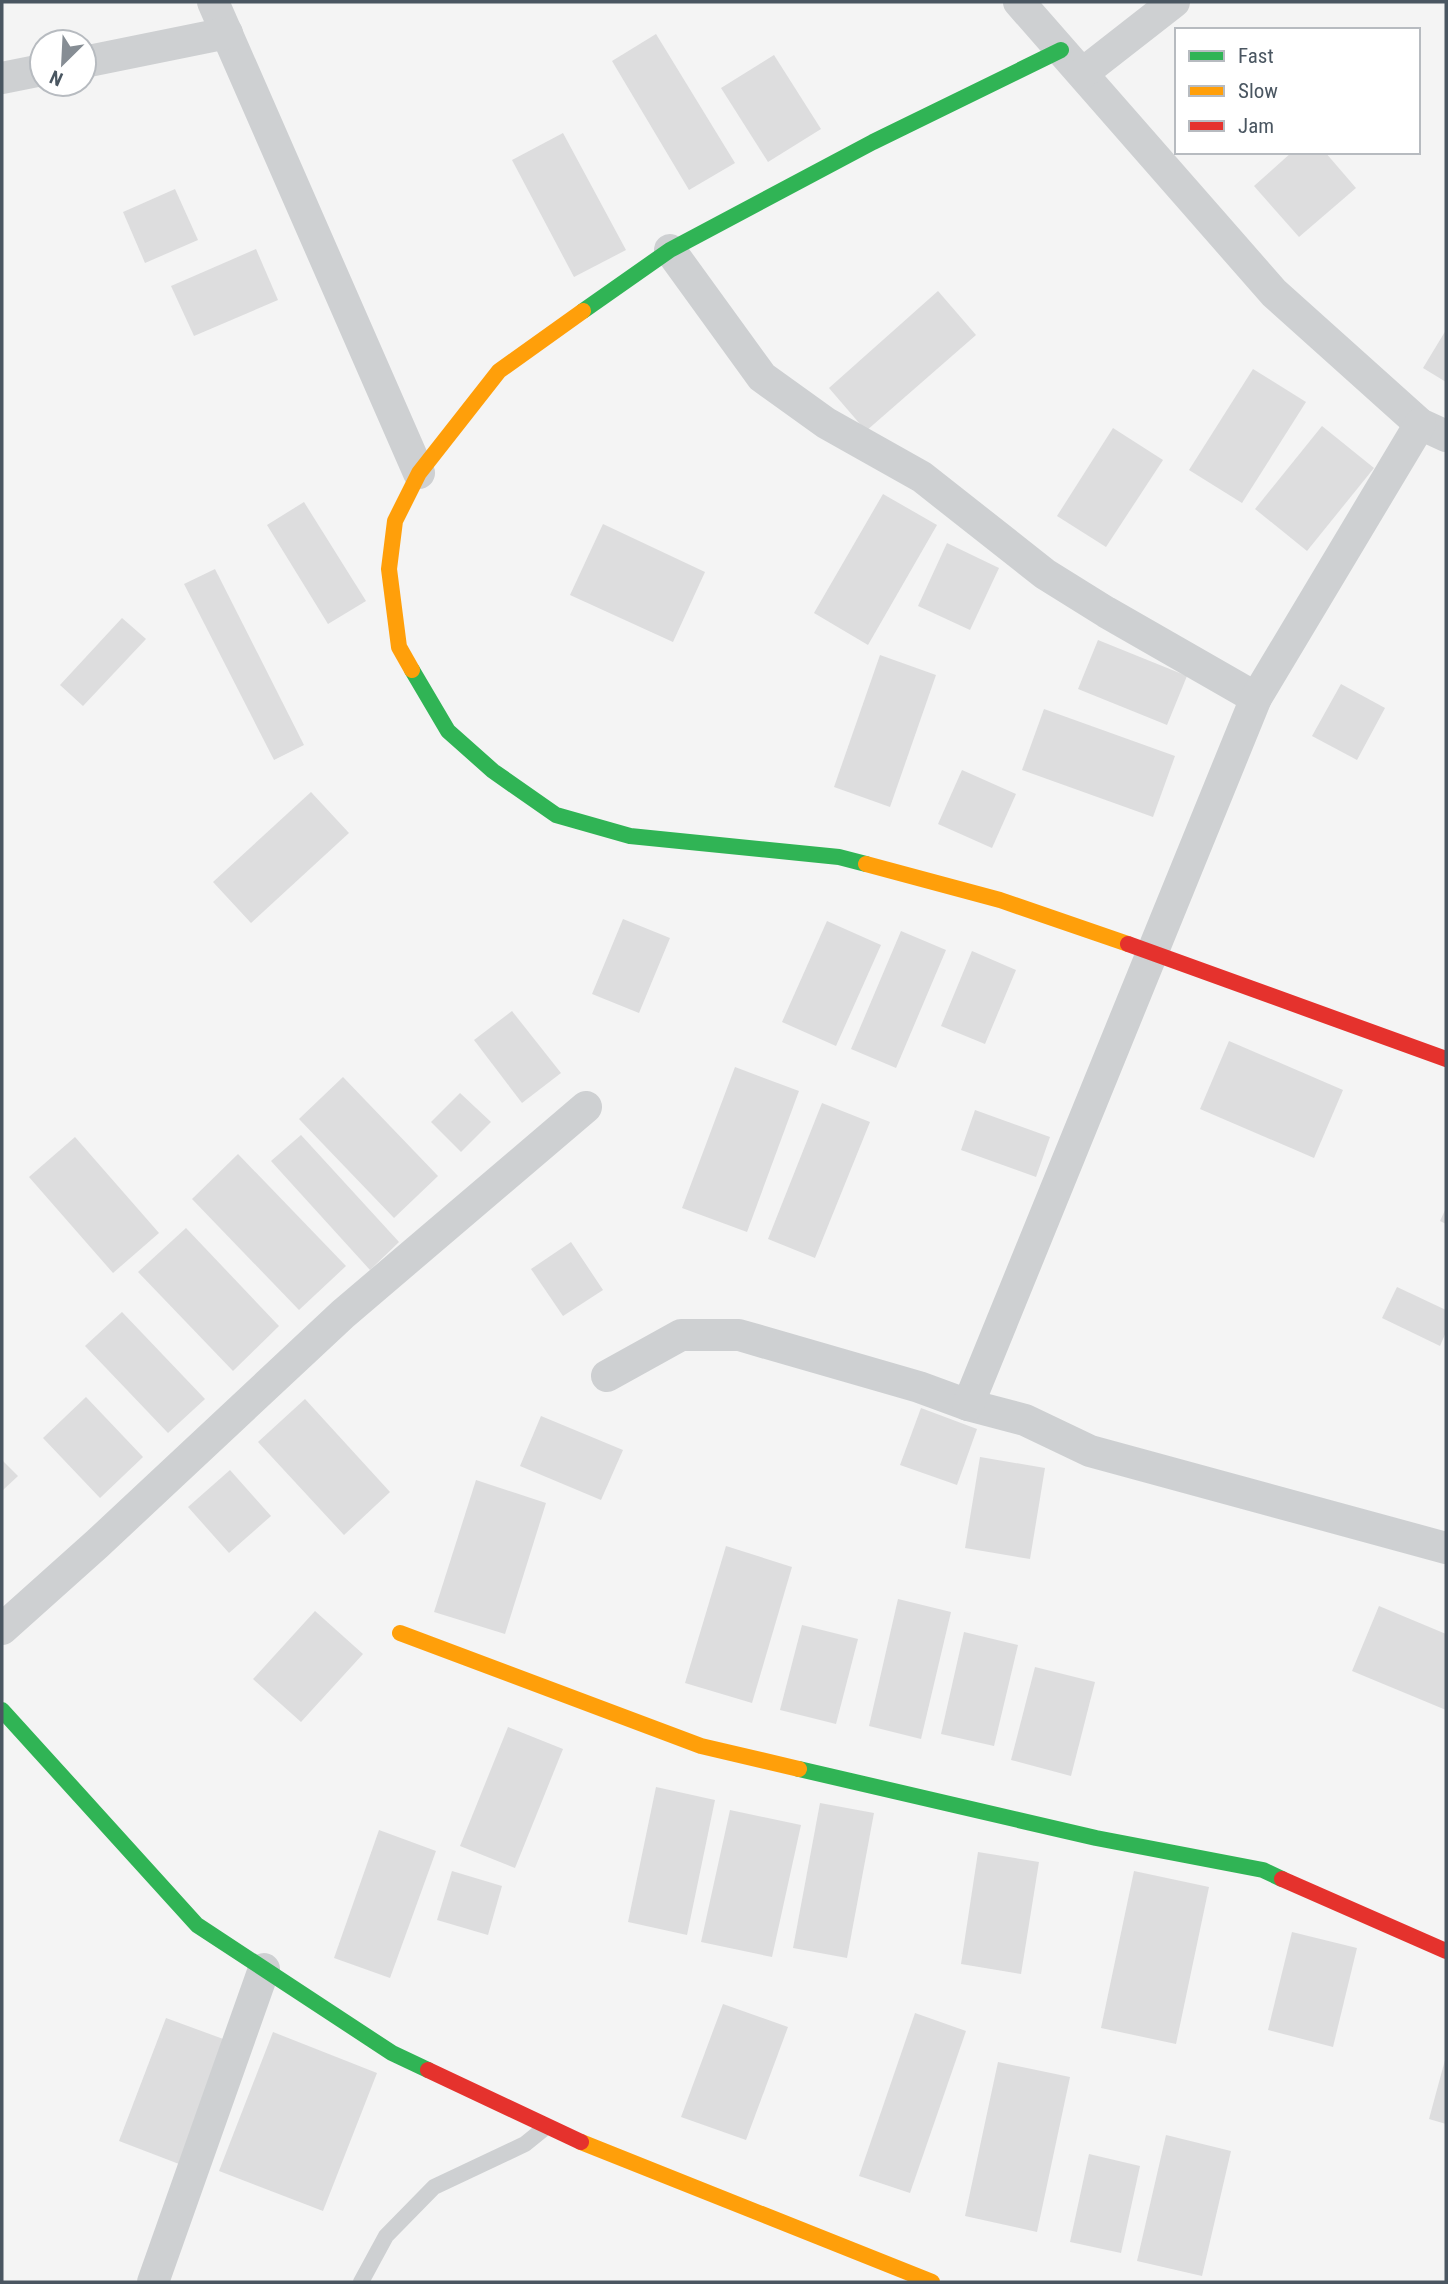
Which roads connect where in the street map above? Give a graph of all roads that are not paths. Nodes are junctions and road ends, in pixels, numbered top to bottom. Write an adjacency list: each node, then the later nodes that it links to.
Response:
1 (214, 2): 4 (street)
2 (1019, 2): 5 (street)
3 (1174, 2): 8 (street)
4 (227, 33): 6 (street); 12 (street)
5 (1061, 50): 8 (street); 10 (street)
6 (98, 59)
7 (28, 73): 9 (street)
8 (1083, 73): 11 (street)
9 (2, 78)
10 (670, 250): 12 (street); 13 (street)
11 (1433, 430): 13 (street)
12 (419, 472): 14 (street)
13 (1256, 698): 14 (street)
14 (1154, 953): 15 (street); 18 (street)
15 (1446, 1059)
16 (586, 1107): 20 (street)
17 (607, 1376): 18 (street)
18 (968, 1405): 19 (street)
19 (1446, 1548)
20 (2, 1629)
21 (400, 1633): 23 (street)
22 (2, 1710): 24 (street)
23 (1446, 1951)
24 (264, 1969): 25 (street); 27 (street)
25 (546, 2127): 26 (street); 28 (lane)
26 (914, 2280): 29 (street)
27 (153, 2282)
28 (361, 2282)
29 (932, 2282)

